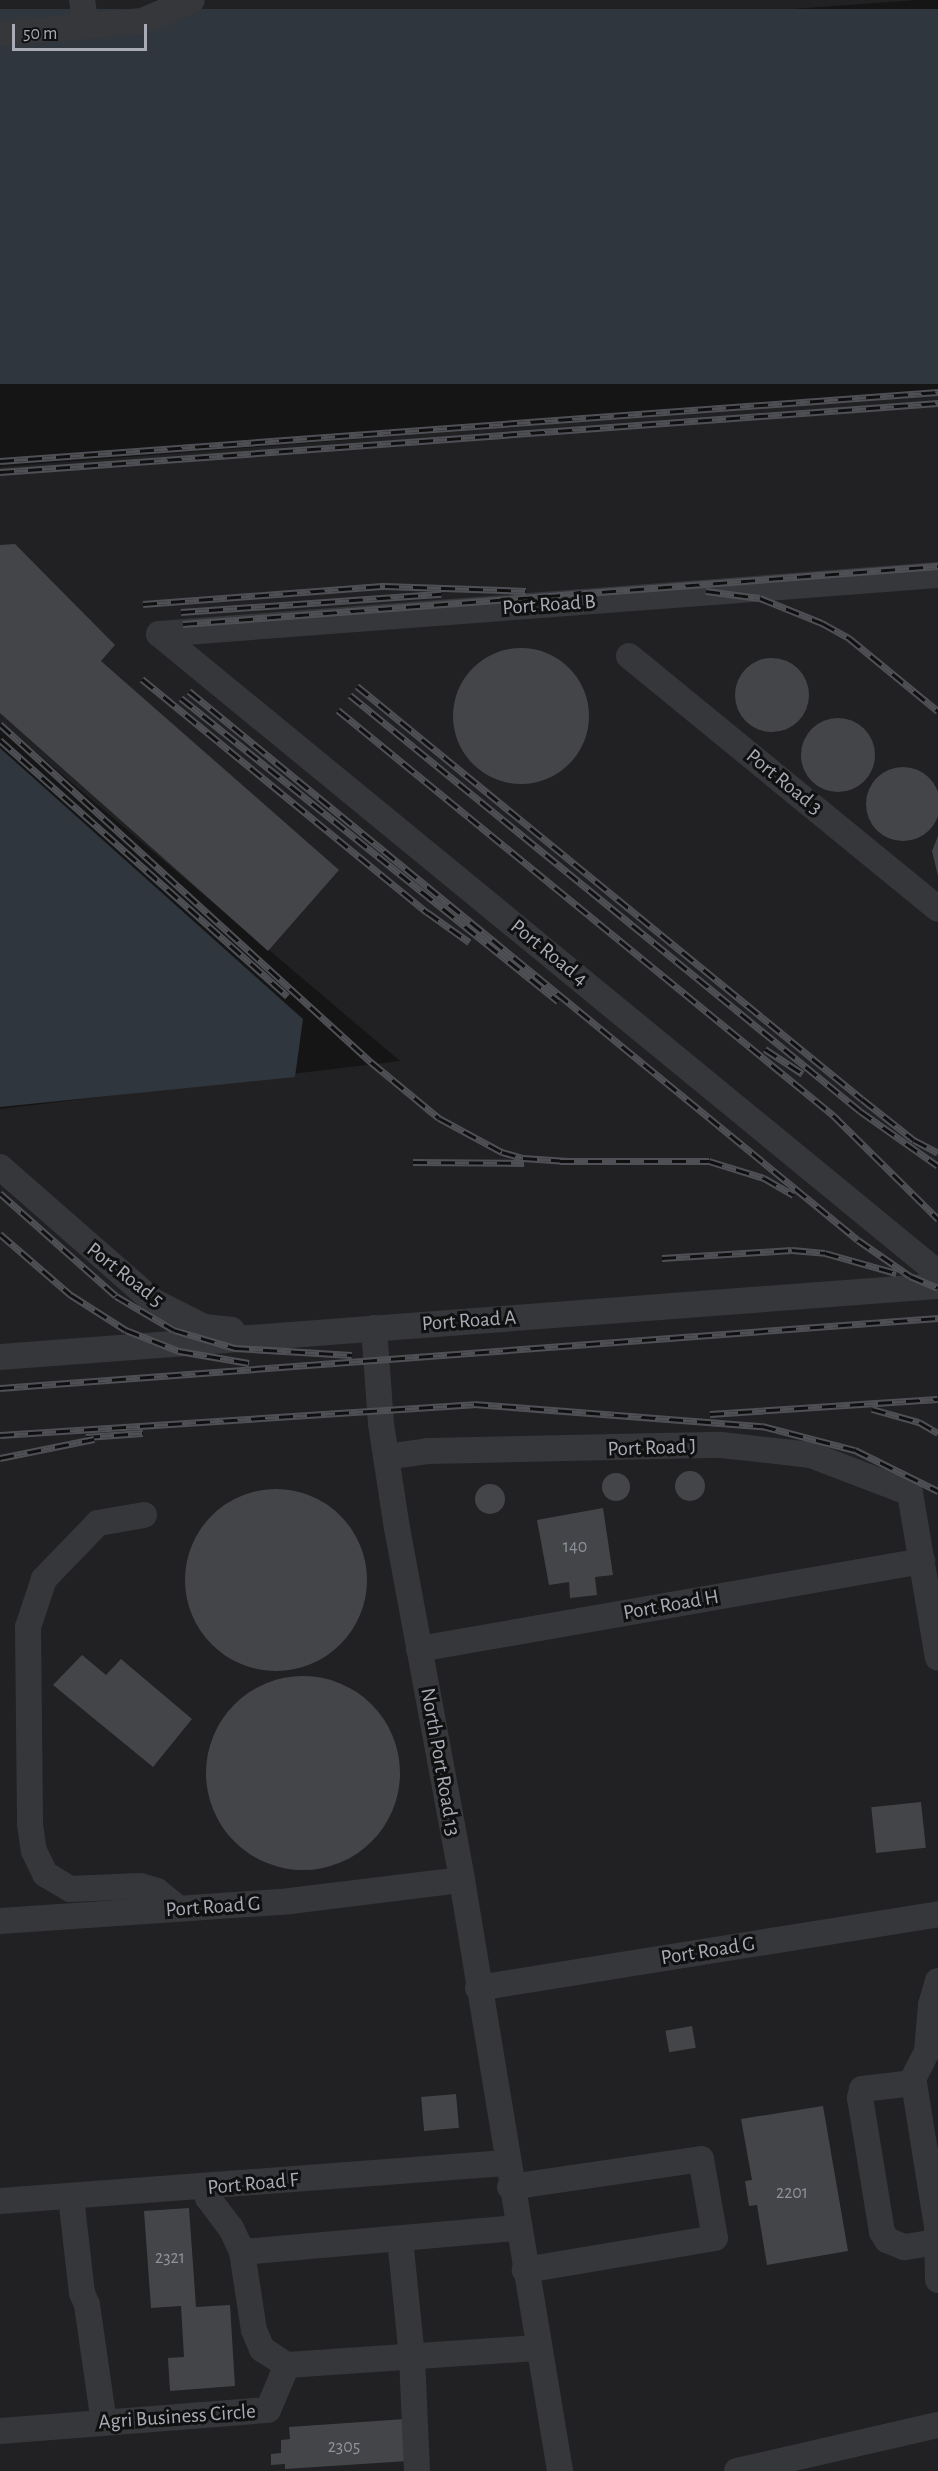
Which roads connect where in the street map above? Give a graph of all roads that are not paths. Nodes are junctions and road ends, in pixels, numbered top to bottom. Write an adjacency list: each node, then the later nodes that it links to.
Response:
1 (82, 0): 3 (street)
2 (192, 0): 3 (street)
3 (86, 26): 4 (street)
4 (0, 34)
5 (938, 575): 6 (street, Port Road B)
6 (159, 634): 10 (street, Port Road 4)
7 (628, 656): 8 (street, Port Road 3)
8 (938, 909)
9 (0, 1167): 13 (street, Port Road 5)
10 (938, 1274)
11 (938, 1286): 12 (street, Port Road A)
12 (374, 1329): 13 (street, Port Road A); 15 (street, North Port Road 13)
13 (273, 1336): 14 (street, Port Road A)
14 (0, 1357)
15 (386, 1457): 17 (street, Port Road J); 18 (street, North Port Road 13)
16 (144, 1515): 21 (street)
17 (922, 1561): 18 (street, Port Road H); 19 (street)
18 (419, 1649): 20 (street, North Port Road 13)
19 (938, 1658)
20 (462, 1881): 21 (street, Port Road G); 25 (street, North Port Road 13)
21 (179, 1909): 23 (street, Port Road G)
22 (938, 1914): 25 (street, Port Road G)
23 (0, 1921)
24 (938, 1981): 26 (street)
25 (478, 1988): 27 (street, North Port Road 13)
26 (912, 2081): 33 (street); 33 (street)
27 (508, 2175): 28 (street, Port Road F); 31 (street); 35 (street, Port Road F)
28 (206, 2188): 29 (street, Port Road F); 34 (street)
29 (71, 2197): 30 (street, Port Road F); 40 (street)
30 (0, 2201)
31 (517, 2228): 32 (street); 35 (street)
32 (400, 2238): 34 (street); 38 (street)
33 (937, 2241): 36 (street)
34 (242, 2252): 39 (street)
35 (525, 2270): 37 (street)
36 (938, 2280)
37 (538, 2348): 38 (street); 44 (street)
38 (412, 2357): 39 (street); 43 (street)
39 (287, 2365): 40 (street, Agri Business Circle)
40 (104, 2423): 42 (street, Agri Business Circle)
41 (938, 2425): 45 (street)
42 (0, 2431)
43 (417, 2471)
44 (560, 2471)
45 (737, 2471)

